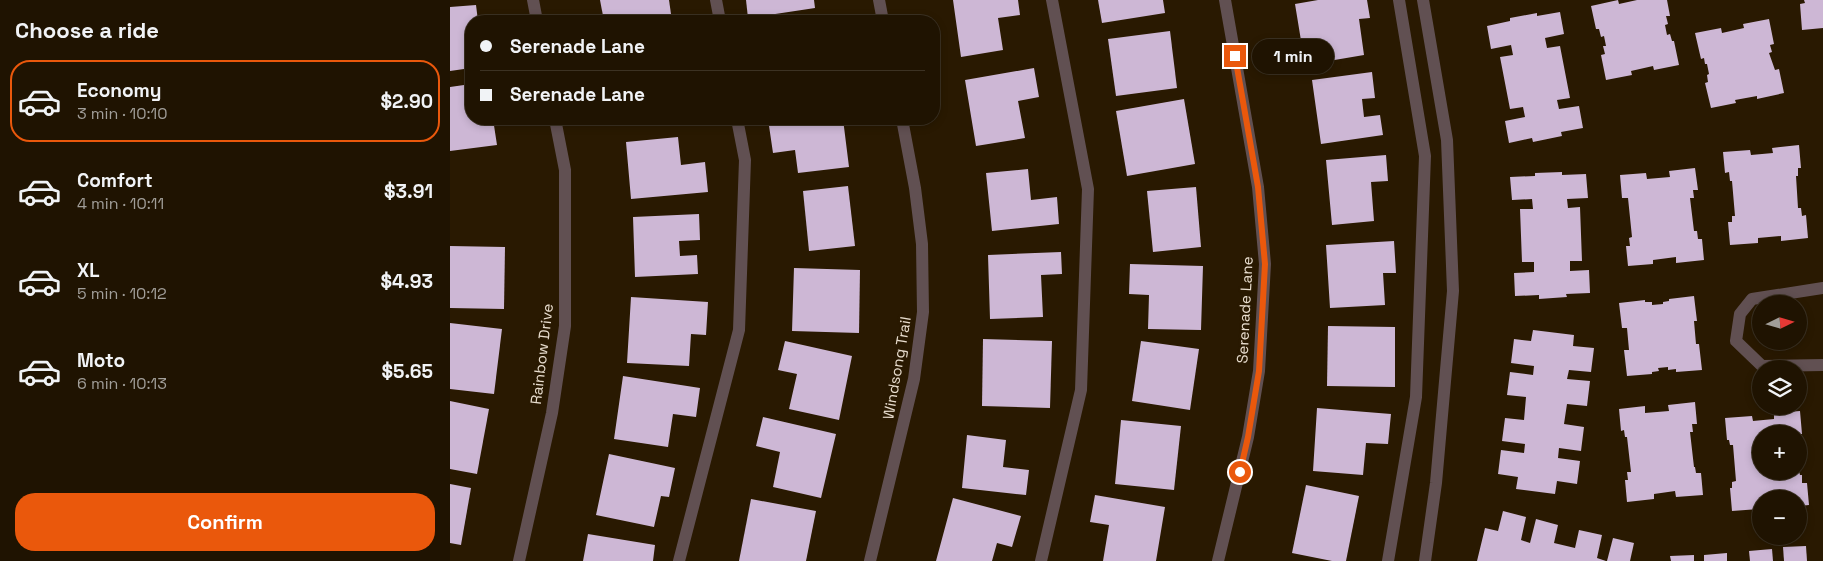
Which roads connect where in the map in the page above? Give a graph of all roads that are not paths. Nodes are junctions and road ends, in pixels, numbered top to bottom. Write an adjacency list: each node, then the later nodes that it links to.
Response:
1 (533, 0): 8 (street)
2 (716, 0): 9 (street)
3 (879, 0): 10 (street)
4 (1052, 0): 19 (street)
5 (1225, 0): 20 (street, Serenade Lane)
6 (1399, 0): 21 (street)
7 (1423, 0): 22 (street)
8 (536, 15)
9 (719, 15)
10 (882, 15)
11 (556, 125): 16 (street, Rainbow Drive)
12 (738, 125): 17 (street)
13 (903, 125): 18 (street, Windsong Trail)
14 (1823, 288): 15 (street)
15 (1823, 365)
16 (519, 561)
17 (679, 561)
18 (870, 561)
19 (1041, 561)
20 (1218, 561)
21 (1388, 561)
22 (1425, 561)

